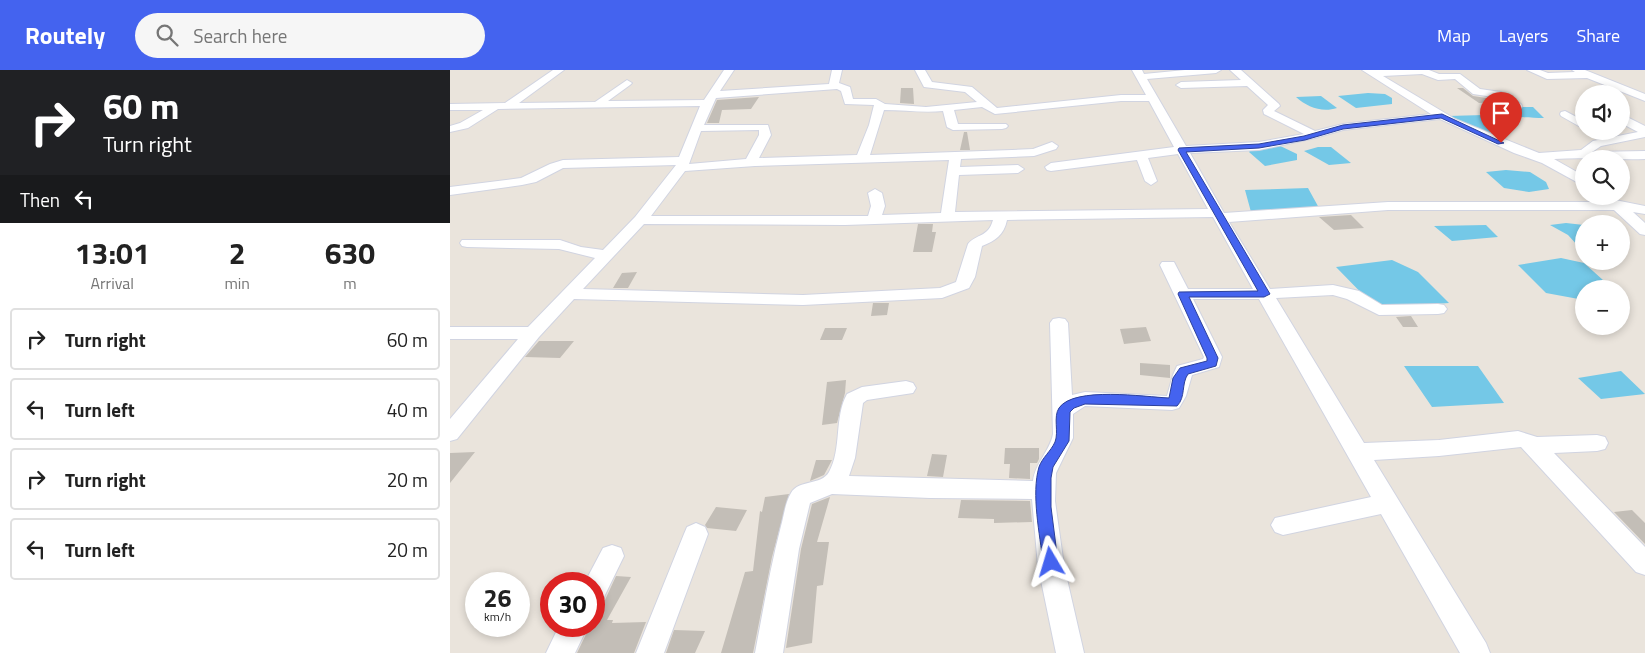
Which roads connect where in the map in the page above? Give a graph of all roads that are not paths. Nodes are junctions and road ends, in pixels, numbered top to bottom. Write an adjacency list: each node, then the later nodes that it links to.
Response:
1 (559, 70): 23 (street)
2 (729, 70): 18 (street)
3 (837, 70): 14 (street)
4 (920, 70): 21 (street)
5 (1216, 70): 10 (street)
6 (1235, 70): 12 (street)
7 (1532, 70): 9 (street)
8 (1370, 72): 24 (street); 30 (street)
9 (1582, 72): 17 (street)
10 (1139, 74): 16 (street)
11 (627, 82): 20 (street)
12 (1249, 83): 13 (street); 37 (street)
13 (1181, 85)
14 (838, 86): 15 (street); 26 (street)
15 (766, 91): 18 (street); 19 (street)
16 (1151, 98): 28 (street); 40 (street)
17 (1645, 98)
18 (710, 99): 20 (street); 34 (street)
19 (759, 103)
20 (598, 104): 23 (street)
21 (984, 104): 27 (street); 28 (street)
22 (497, 105): 23 (street); 25 (street); 35 (street)
23 (509, 105)
24 (1517, 106)
25 (450, 107)
26 (880, 107): 27 (street); 49 (street)
27 (948, 108): 33 (street)
28 (995, 110): 33 (street)
29 (1565, 114): 31 (street)
30 (1442, 116): 37 (street); 48 (street)
31 (1575, 120)
32 (1630, 124): 36 (street)
33 (1002, 126): 42 (street)
34 (697, 128): 50 (street); 51 (street)
35 (450, 129)
36 (1645, 133): 38 (street)
37 (1315, 135): 40 (street)
38 (1607, 141): 41 (street)
39 (1052, 146): 42 (street)
40 (1182, 150): 44 (street); 61 (street)
41 (1588, 150)
42 (1012, 154): 46 (street)
43 (1575, 154): 48 (street)
44 (1141, 155): 52 (street); 56 (street)
45 (1645, 155): 47 (street)
46 (955, 156): 49 (street); 54 (street)
47 (1630, 156)
48 (1537, 157): 55 (street)
49 (862, 158): 50 (street)
50 (750, 163): 51 (street)
51 (682, 164): 57 (street); 64 (street)
52 (1052, 167)
53 (1018, 169): 54 (street)
54 (953, 171): 62 (street)
55 (1575, 177)
56 (1151, 181)
57 (450, 191)
58 (875, 194): 65 (street)
59 (1616, 206): 60 (street); 61 (street); 66 (street)
60 (1645, 210)
61 (1219, 215): 63 (street); 72 (street)
62 (948, 216): 63 (street); 65 (street)
63 (1000, 216): 70 (street)
64 (640, 220): 65 (street); 68 (street)
65 (874, 220)
66 (1645, 231)
67 (467, 243): 68 (street)
68 (608, 255): 70 (street)
69 (1168, 265): 71 (street)
70 (570, 294): 76 (street)
71 (1183, 294): 72 (street); 78 (street)
72 (1264, 294): 73 (street); 82 (street)
73 (1438, 309)
74 (1059, 323): 78 (street)
75 (450, 333): 76 (street)
76 (533, 333): 79 (street)
77 (906, 388): 83 (street)
78 (1064, 411): 84 (street)
79 (450, 432)
80 (1597, 443): 81 (street)
81 (1534, 445): 82 (street); 89 (street)
82 (1357, 452): 85 (street)
83 (832, 485): 84 (street); 94 (street)
84 (1044, 490): 95 (street)
85 (1388, 503): 86 (street); 96 (street)
86 (1283, 525)
87 (696, 534): 93 (street)
88 (612, 556): 90 (street)
89 (1645, 564)
90 (604, 572)
91 (568, 637): 92 (street)
92 (560, 653)
93 (650, 653)
94 (770, 653)
95 (1070, 653)
96 (1476, 653)

